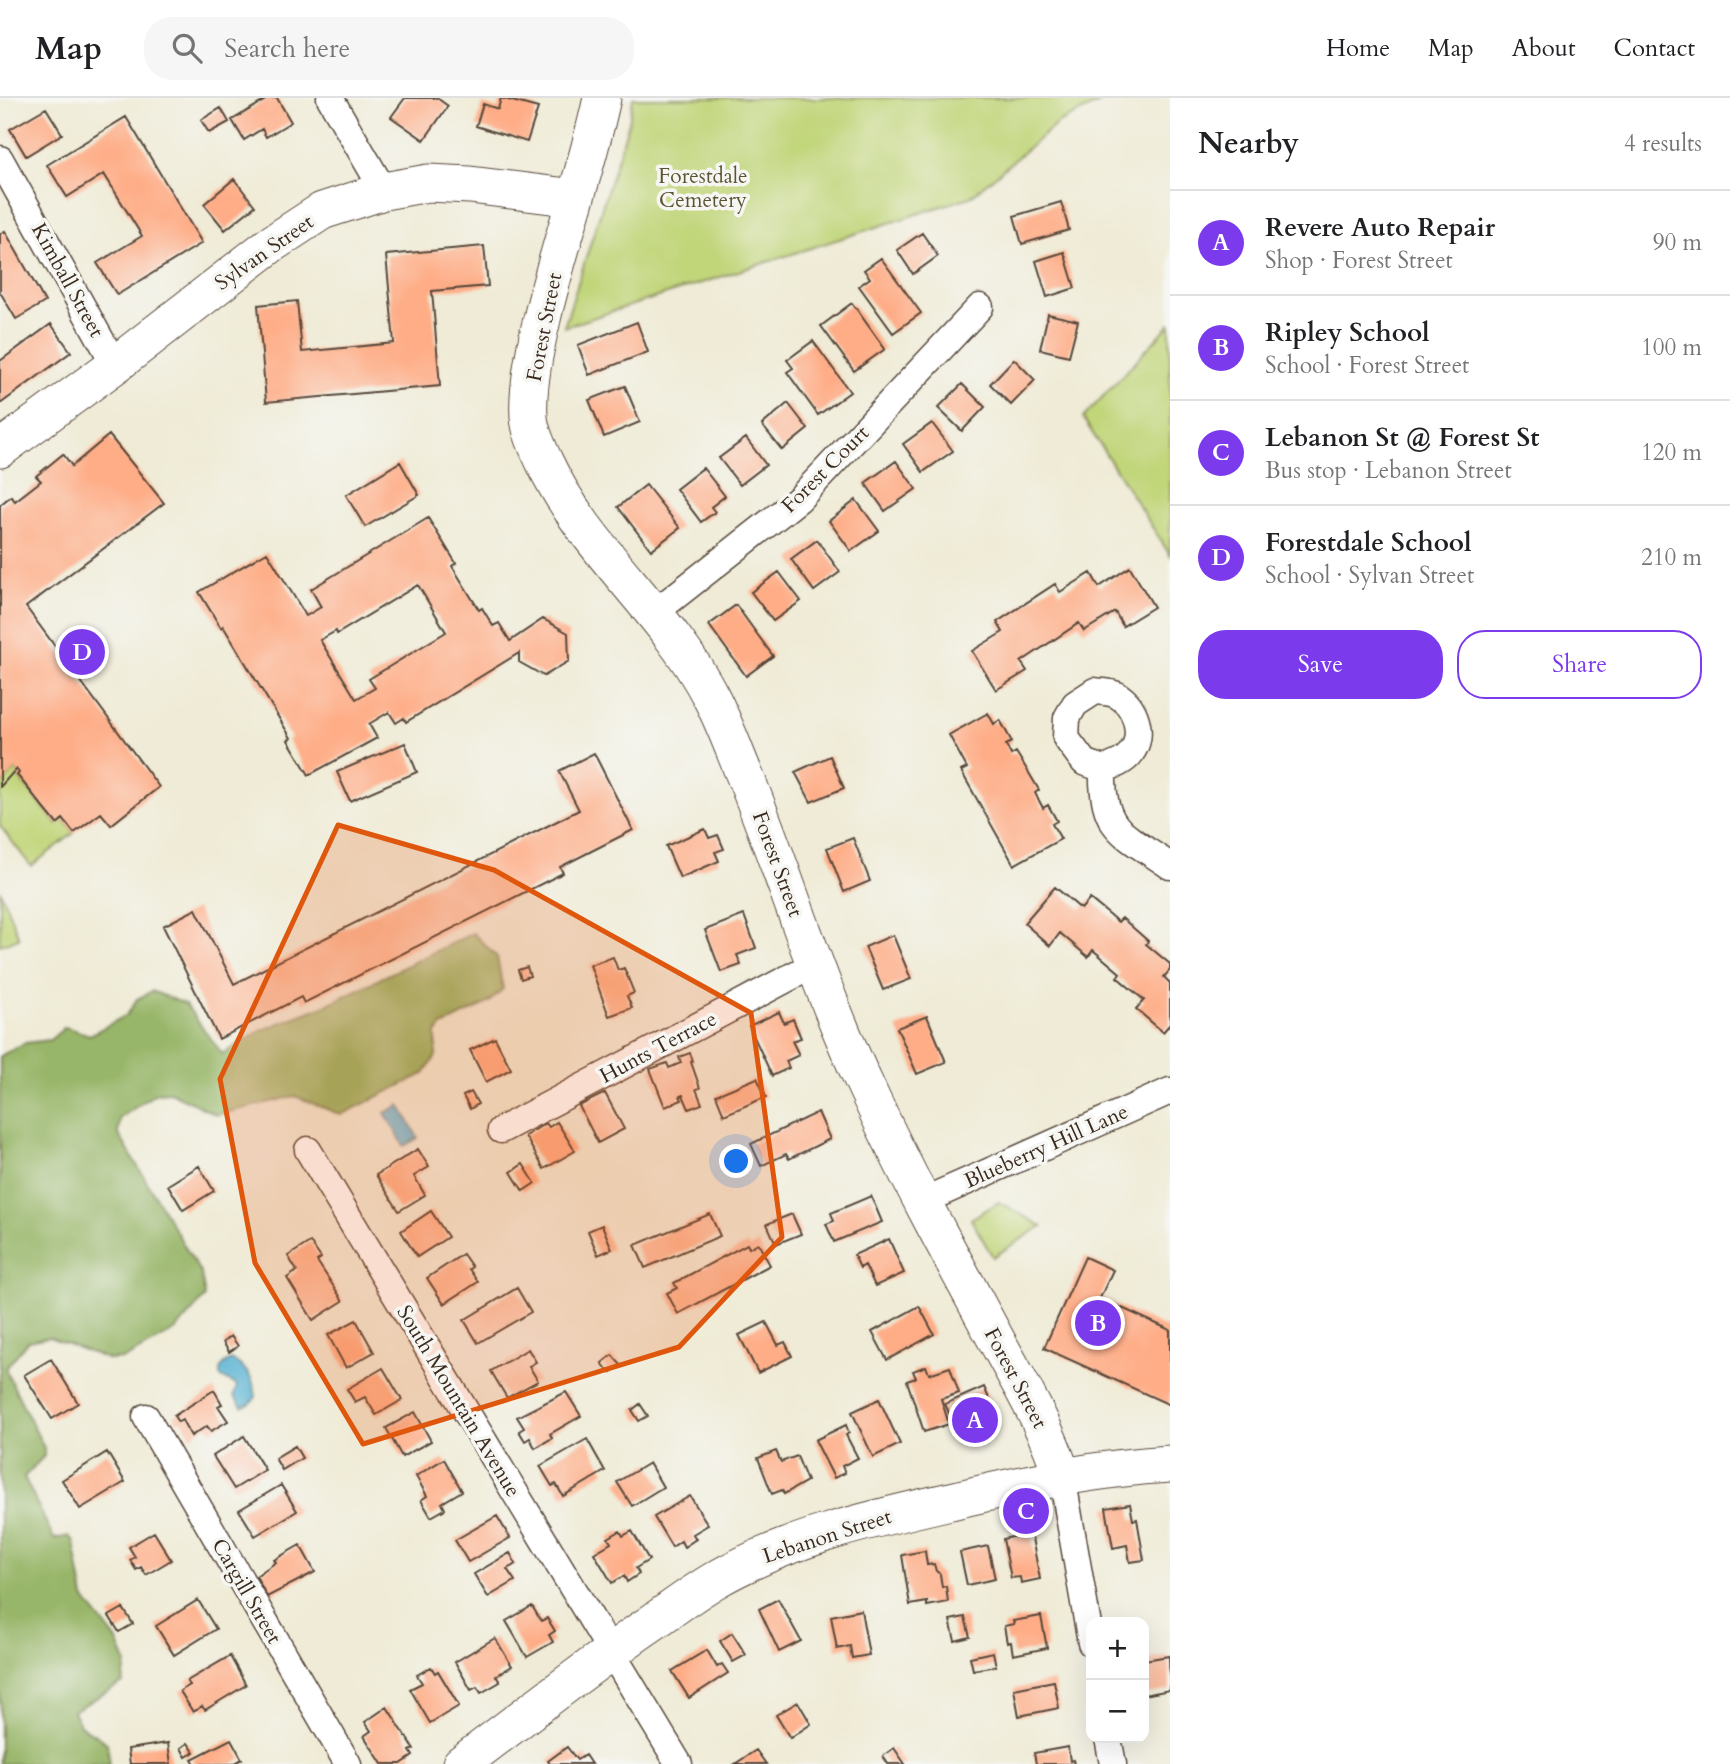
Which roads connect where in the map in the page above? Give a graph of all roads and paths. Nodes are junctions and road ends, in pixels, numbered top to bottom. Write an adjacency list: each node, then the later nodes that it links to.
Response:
1 (330, 98): 4 (street)
2 (602, 98): 5 (street, Forest Street)
3 (0, 159): 7 (street, Kimball Street)
4 (384, 191): 5 (street, Sylvan Street); 7 (street, Sylvan Street)
5 (575, 198): 9 (street, Forest Street)
6 (980, 307): 9 (street, Forest Court)
7 (115, 365): 8 (street, Sylvan Street)
8 (0, 449)
9 (654, 612): 12 (street, Forest Street)
10 (1102, 769): 11 (street)
11 (1170, 866)
12 (815, 964): 14 (street, Hunts Terrace); 16 (street, Forest Street)
13 (1170, 1091): 16 (street, Blueberry Hill Lane)
14 (500, 1130)
15 (308, 1150): 21 (street, South Mountain Avenue)
16 (923, 1201): 19 (street, Forest Street)
17 (146, 1417): 23 (street, Cargill Street)
18 (1170, 1464): 19 (street, Lebanon Street)
19 (1062, 1476): 20 (street, Forest Street); 21 (street, Lebanon Street)
20 (1086, 1617)
21 (610, 1651): 24 (street, Lebanon Street); 25 (street, South Mountain Avenue)
22 (1109, 1743): 26 (street)
23 (348, 1764)
24 (461, 1764)
25 (679, 1764)
26 (1113, 1764)

